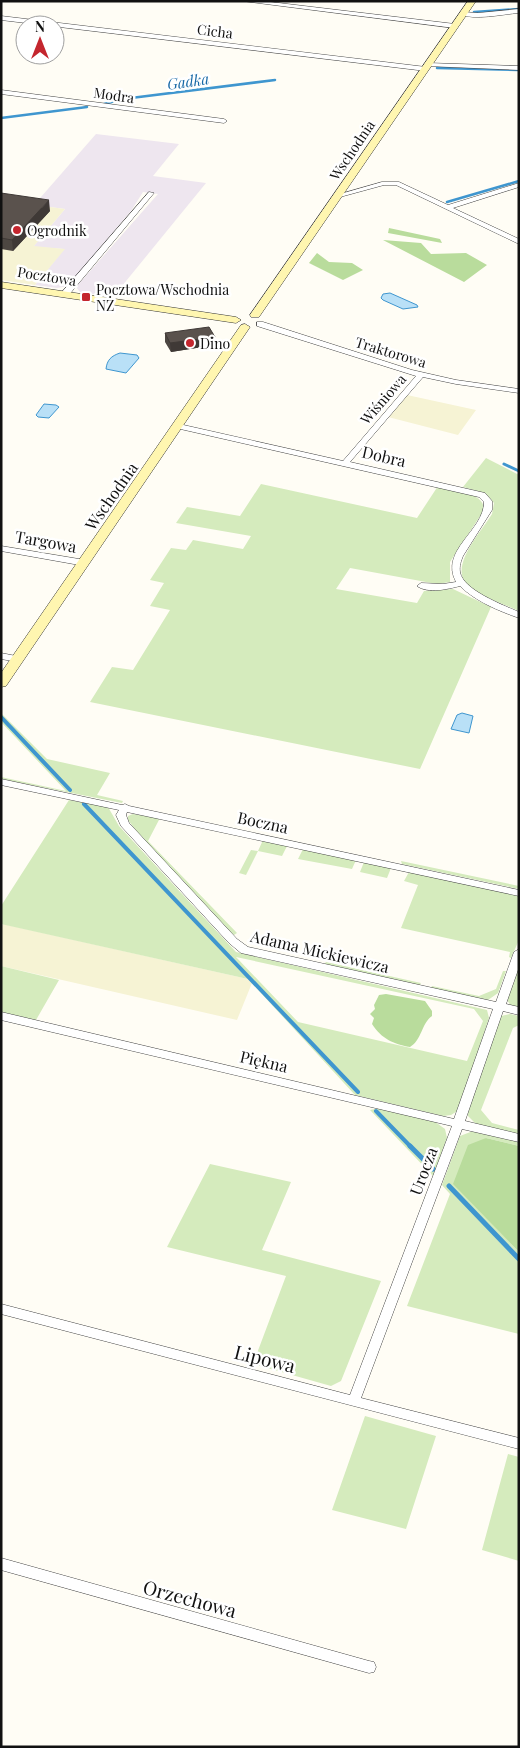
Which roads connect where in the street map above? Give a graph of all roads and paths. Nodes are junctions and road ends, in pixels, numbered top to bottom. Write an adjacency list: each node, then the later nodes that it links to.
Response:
1 (246, 1): 8 (street)
2 (472, 1): 4 (street, Wschodnia)
3 (517, 11): 4 (street)
4 (463, 14): 8 (street, Wschodnia)
5 (1, 18): 6 (street, Cicha)
6 (8, 19): 7 (street); 9 (street, Cicha)
7 (1, 23)
8 (455, 26): 9 (street, Wschodnia)
9 (427, 67): 10 (street, Cicha); 15 (street, Wschodnia)
10 (519, 68)
11 (1, 92): 12 (street, Modra)
12 (224, 121)
13 (519, 186): 16 (street)
14 (151, 193): 19 (street)
15 (340, 195): 16 (street); 20 (street, Wschodnia)
16 (449, 207): 17 (street)
17 (519, 242)
18 (1, 285): 19 (street, Pocztowa)
19 (65, 294): 21 (street, Pocztowa)
20 (257, 320): 21 (street, Pocztowa); 22 (street, Traktorowa)
21 (241, 323): 24 (street, Wschodnia)
22 (421, 374): 23 (street, Traktorowa); 25 (street, Wiśniowa)
23 (519, 391)
24 (179, 426): 25 (street, Dobra); 27 (street, Wschodnia)
25 (345, 463): 28 (street, Dobra)
26 (1, 548): 27 (street, Targowa)
27 (85, 563): 32 (street, Wschodnia)
28 (460, 583): 29 (street); 30 (street)
29 (422, 586)
30 (519, 615)
31 (1, 656): 32 (street)
32 (18, 659): 33 (street, Wschodnia)
33 (1, 683)
34 (1, 782): 35 (street, Boczna)
35 (125, 807): 36 (street, Boczna); 38 (street, Adama Mickiewicza)
36 (519, 893)
37 (519, 952): 38 (street, Urocza)
38 (498, 1007): 39 (street, Adama Mickiewicza); 41 (street, Urocza)
39 (519, 1012)
40 (1, 1016): 41 (street, Piękna)
41 (458, 1124): 42 (street, Piękna); 44 (street, Urocza)
42 (519, 1138)
43 (1, 1310): 44 (street, Lipowa)
44 (354, 1400): 45 (street, Lipowa)
45 (519, 1444)
46 (1, 1564): 47 (street, Orzechowa)
47 (369, 1667)

